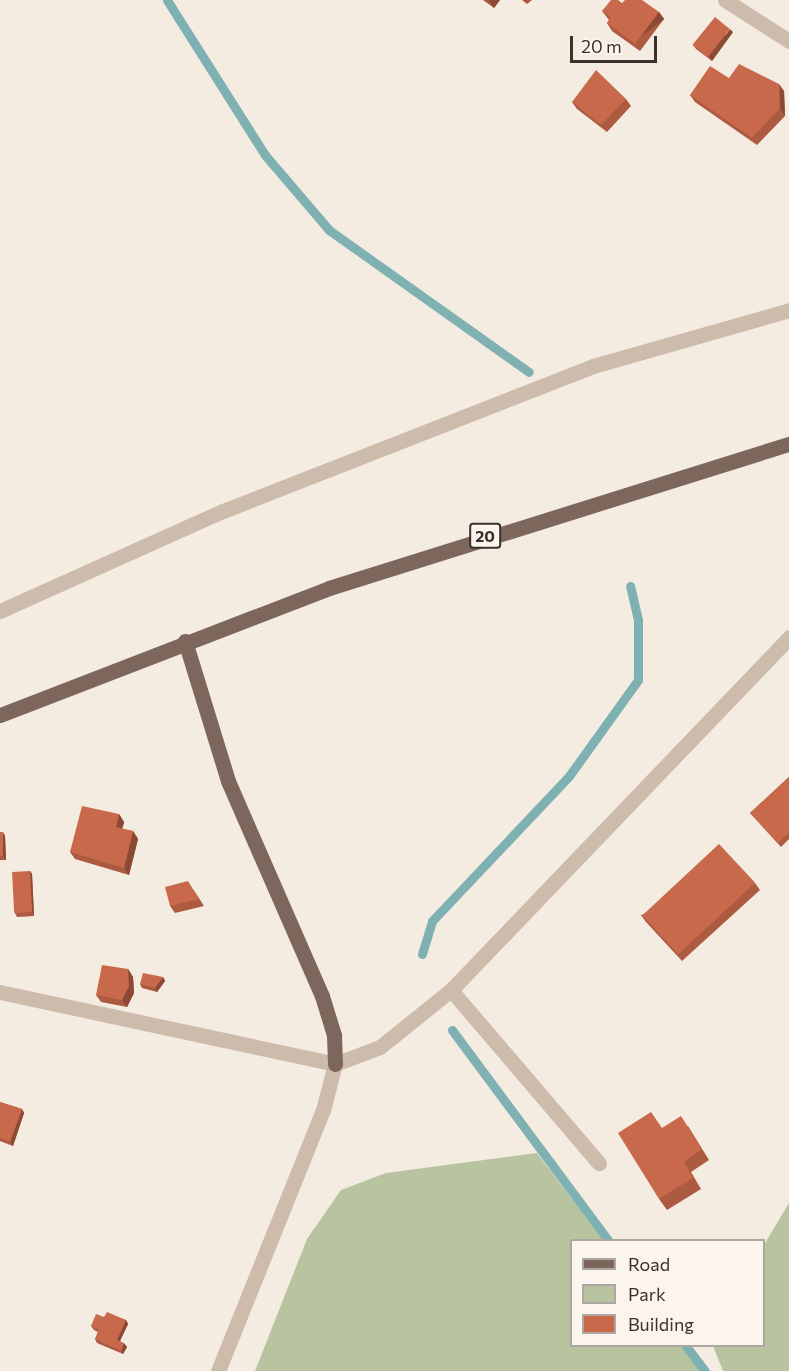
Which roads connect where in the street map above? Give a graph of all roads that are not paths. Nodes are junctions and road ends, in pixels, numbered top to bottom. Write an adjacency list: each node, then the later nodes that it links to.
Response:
1 (725, 0): 2 (street)
2 (789, 40)
3 (789, 310): 5 (street)
4 (789, 444): 7 (main road, 20)
5 (0, 611)
6 (789, 637): 9 (street)
7 (185, 641): 8 (main road, 20); 11 (main road)
8 (0, 715)
9 (451, 990): 11 (street); 12 (street)
10 (0, 992): 11 (street)
11 (335, 1064): 13 (street)
12 (599, 1163)
13 (218, 1371)

